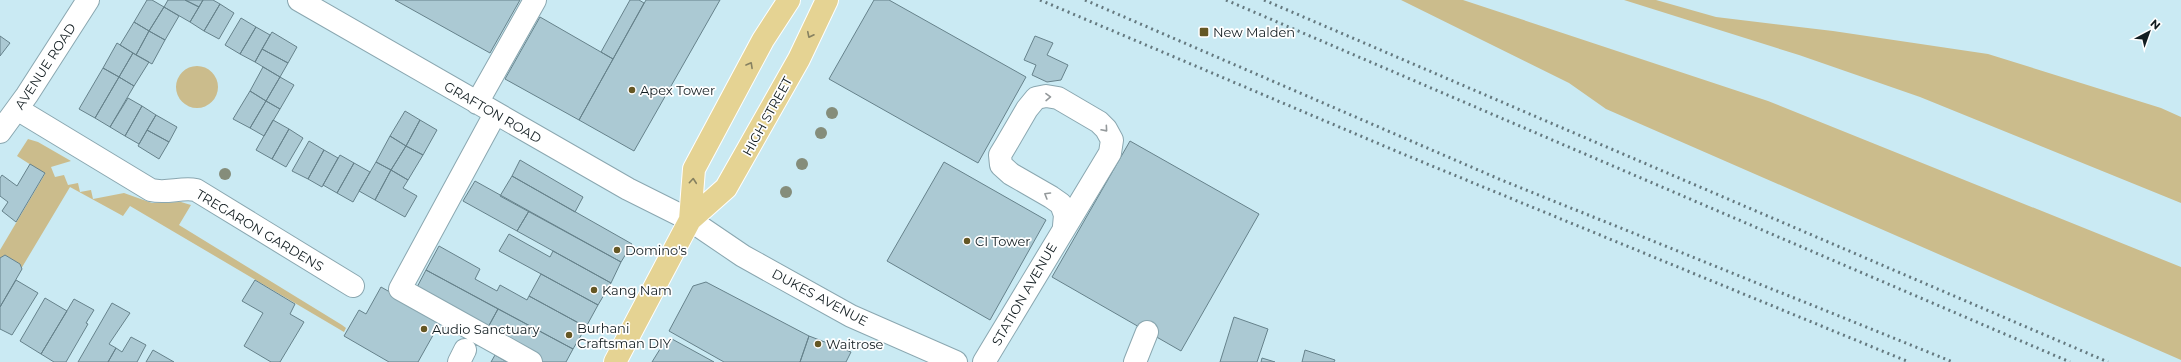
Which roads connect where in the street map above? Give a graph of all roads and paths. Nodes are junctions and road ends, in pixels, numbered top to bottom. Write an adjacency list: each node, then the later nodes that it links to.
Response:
1 (88, 0): 7 (street, AVENUE ROAD)
2 (298, 0): 6 (street, GRAFTON ROAD)
3 (535, 0): 6 (street)
4 (789, 0): 10 (main road, HIGH STREET, one-way to 4)
5 (827, 0): 10 (main road, HIGH STREET, one-way to 10)
6 (477, 103): 8 (street, GRAFTON ROAD)
7 (17, 109): 9 (street, AVENUE ROAD); 12 (street, TREGARON GARDENS)
8 (495, 114): 10 (street, GRAFTON ROAD); 15 (street)
9 (0, 132)
10 (690, 220): 14 (street, DUKES AVENUE); 16 (main road, HIGH STREET)
11 (1064, 226): 11 (street, STATION AVENUE, one-way to 11); 18 (street, STATION AVENUE)
12 (353, 286)
13 (1148, 332): 19 (street)
14 (917, 355): 17 (street, DUKES AVENUE)
15 (531, 362)
16 (615, 362)
17 (956, 362)
18 (984, 362)
19 (1135, 362)

